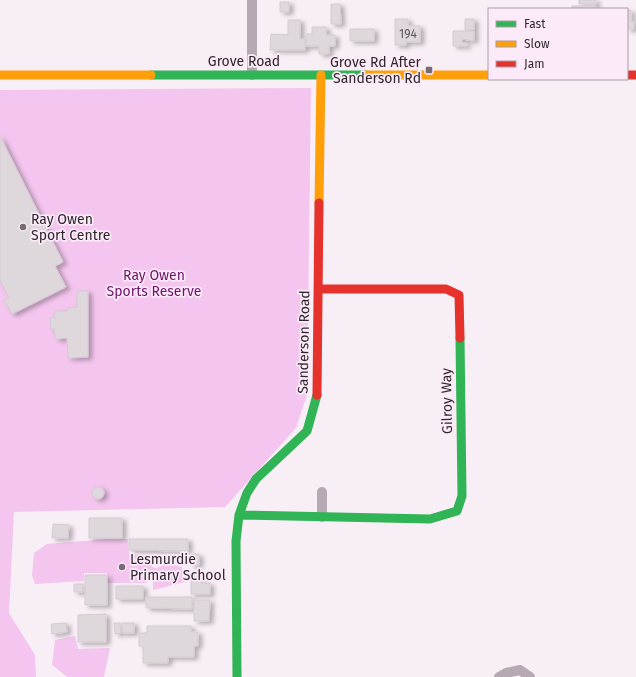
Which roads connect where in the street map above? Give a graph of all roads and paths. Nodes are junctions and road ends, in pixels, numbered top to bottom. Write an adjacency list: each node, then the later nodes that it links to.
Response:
1 (252, 0): 3 (street)
2 (0, 75): 3 (street, Grove Road)
3 (252, 75): 4 (street, Grove Road)
4 (321, 75): 5 (street, Grove Road); 6 (street, Sanderson Road)
5 (488, 75)
6 (318, 288): 8 (street, Sanderson Road); 9 (street, Gilroy Way)
7 (322, 492): 9 (street)
8 (239, 515): 9 (street, Gilroy Way); 10 (street, Sanderson Road)
9 (322, 517)
10 (237, 677)
11 (499, 677): 12 (street)
12 (530, 677)

